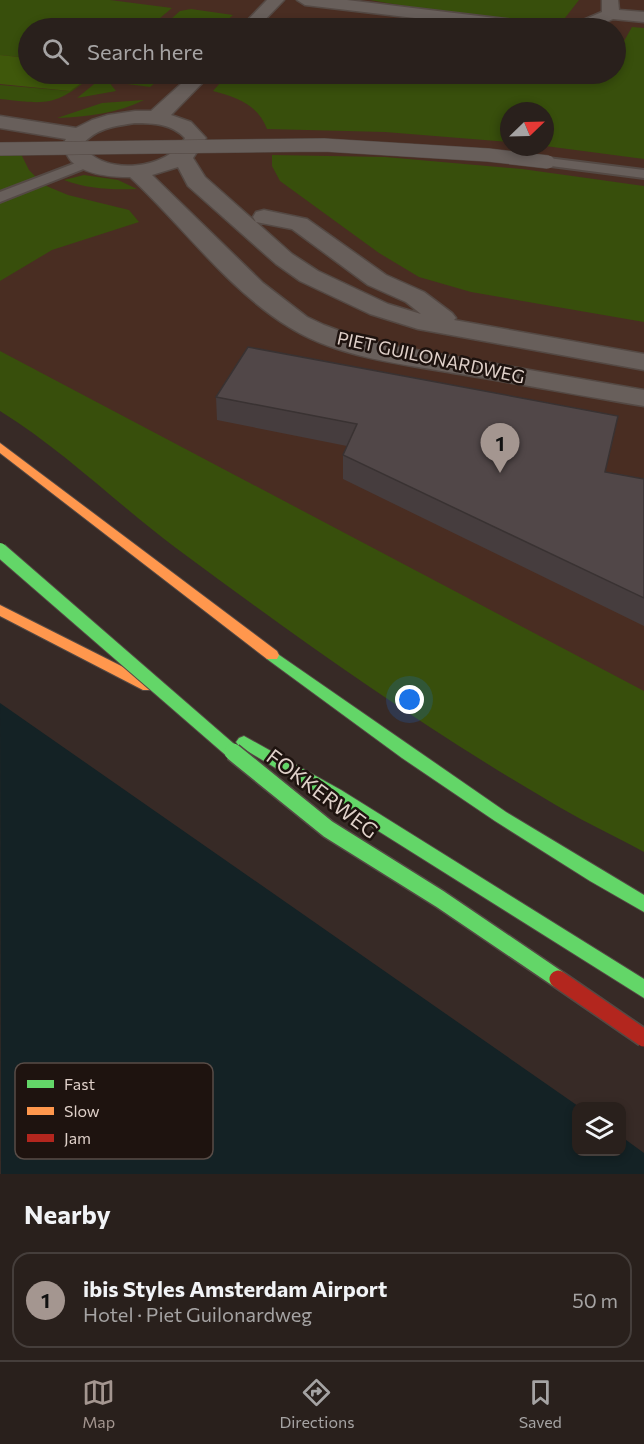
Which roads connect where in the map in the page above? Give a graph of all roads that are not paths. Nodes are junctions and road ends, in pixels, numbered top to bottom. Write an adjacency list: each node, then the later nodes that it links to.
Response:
1 (276, 0): 5 (street)
2 (304, 0): 6 (street)
3 (611, 7): 4 (street); 7 (street)
4 (644, 17)
5 (258, 18)
6 (454, 18)
7 (595, 18)
8 (192, 84): 9 (street)
9 (157, 117): 11 (street); 13 (street)
10 (0, 122): 11 (street)
11 (78, 135): 14 (street)
12 (0, 149): 16 (lane, bridge)
13 (183, 158): 15 (street); 18 (street, PIET GUILONARDWEG)
14 (86, 163): 15 (street); 17 (lane)
15 (135, 171): 23 (street, PIET GUILONARDWEG)
16 (644, 174)
17 (0, 197)
18 (229, 209): 19 (street, PIET GUILONARDWEG); 20 (street, PIET GUILONARDWEG)
19 (264, 217): 20 (street, PIET GUILONARDWEG); 21 (street, PIET GUILONARDWEG)
20 (341, 291): 21 (street, PIET GUILONARDWEG)
21 (459, 329): 22 (street, PIET GUILONARDWEG)
22 (644, 363)
23 (644, 398)
24 (0, 447): 27 (main road)
25 (0, 550): 29 (main road, FOKKERWEG, bridge)
26 (0, 610): 28 (main road)
27 (644, 904)
28 (644, 989)
29 (644, 1038)

